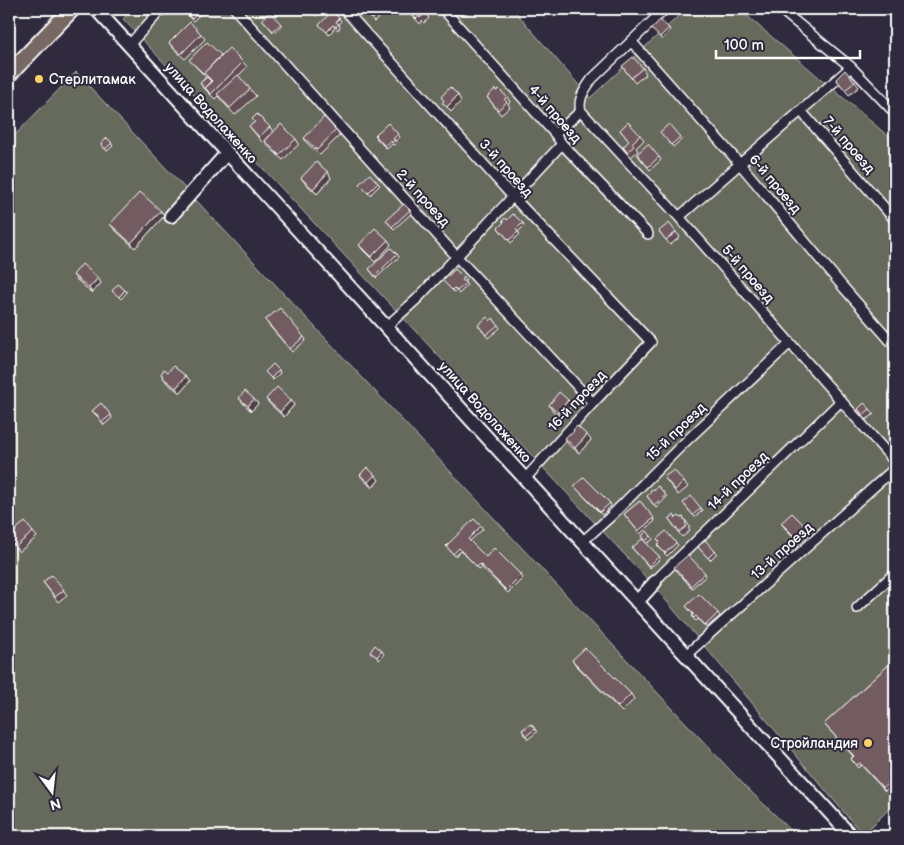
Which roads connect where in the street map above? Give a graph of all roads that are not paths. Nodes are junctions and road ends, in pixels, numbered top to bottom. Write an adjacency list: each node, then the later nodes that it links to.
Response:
1 (72, 9): 12 (main road)
2 (96, 9): 10 (main road, улица Водолаженко)
3 (162, 9): 10 (street)
4 (234, 9): 25 (street, 2-й проезд)
5 (344, 9): 20 (street, 3-й проезд)
6 (443, 9): 16 (street, 4-й проезд)
7 (665, 9): 9 (street)
8 (780, 9): 11 (street)
9 (631, 42): 13 (street); 19 (street, 6-й проезд)
10 (129, 45): 18 (main road, улица Водолаженко)
11 (851, 67): 14 (street); 15 (street)
12 (9, 74)
13 (580, 108): 16 (street); 22 (street, 5-й проезд)
14 (801, 111): 19 (street); 23 (street, 7-й проезд)
15 (895, 113)
16 (555, 134): 17 (street, 4-й проезд)
17 (562, 144): 20 (street); 24 (street, 4-й проезд)
18 (227, 153): 21 (main road); 26 (main road, улица Водолаженко)
19 (740, 164): 22 (street); 29 (street, 6-й проезд)
20 (513, 197): 25 (street); 27 (street, 3-й проезд)
21 (171, 216)
22 (679, 217): 28 (street, 5-й проезд)
23 (895, 220)
24 (648, 234)
25 (457, 257): 26 (street); 31 (street, 2-й проезд)
26 (386, 327): 34 (main road, улица Водолаженко)
27 (651, 342): 31 (street, 16-й проезд)
28 (790, 343): 30 (street, 5-й проезд); 35 (street, 15-й проезд)
29 (895, 346)
30 (841, 401): 32 (street, 5-й проезд); 37 (street, 14-й проезд)
31 (593, 403): 34 (street, 16-й проезд)
32 (895, 462)
33 (895, 468): 40 (street, 13-й проезд)
34 (525, 479): 35 (main road, улица Водолаженко)
35 (582, 542): 38 (main road, улица Водолаженко)
36 (895, 573): 39 (street)
37 (655, 582): 38 (main road)
38 (637, 602): 40 (main road, улица Водолаженко)
39 (857, 608)
40 (686, 655): 41 (main road, улица Водолаженко)
41 (851, 836)

